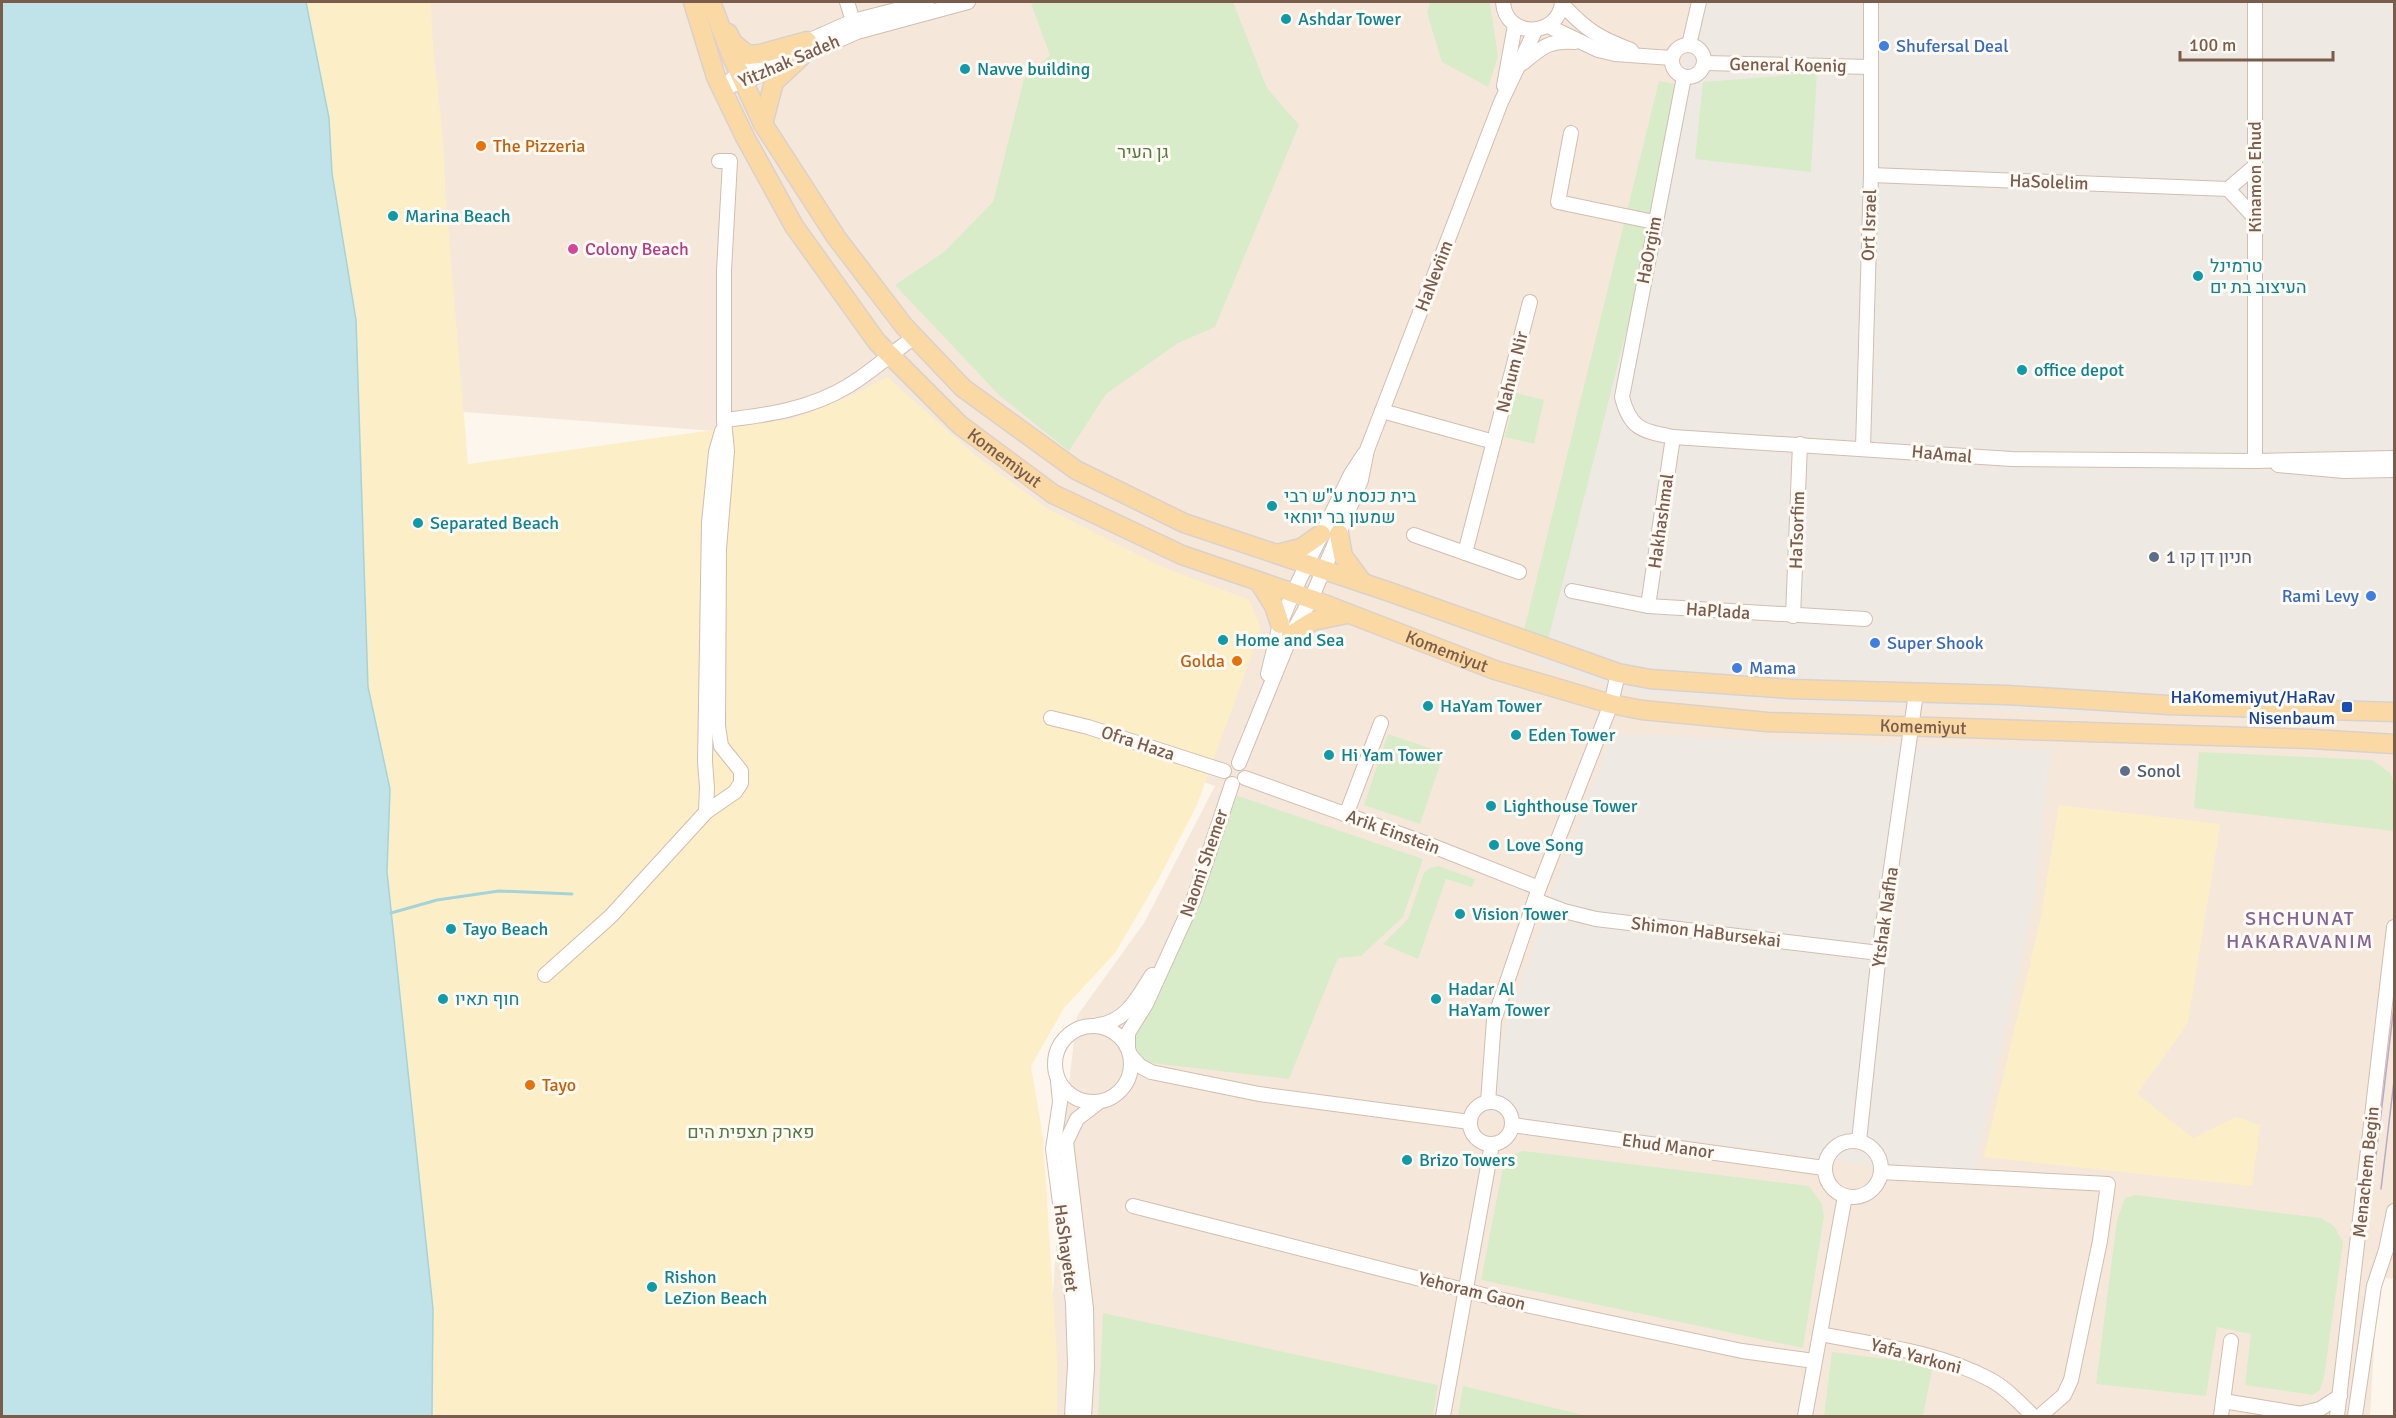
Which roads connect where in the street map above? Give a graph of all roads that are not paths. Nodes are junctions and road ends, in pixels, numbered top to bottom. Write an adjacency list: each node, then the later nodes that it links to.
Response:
1 (693, 2): 25 (main road, Komemiyut)
2 (847, 2): 11 (street)
3 (927, 2): 11 (street, Yitzhak Sadeh)
4 (968, 2): 17 (street, Yitzhak Sadeh)
5 (1699, 2): 16 (street)
6 (1871, 2): 22 (street, Ort Israel)
7 (2255, 2): 30 (street, Kinamon Ehud)
8 (712, 3): 17 (main road); 24 (main road, Komemiyut)
9 (1501, 3): 12 (street)
10 (1562, 3): 13 (street); 18 (street)
11 (853, 21): 17 (street, Yitzhak Sadeh)
12 (1515, 25): 14 (street); 26 (street, HaNeviim)
13 (1548, 26): 14 (street); 15 (street)
14 (1535, 31): 21 (street, HaNeviim)
15 (1579, 42): 18 (street); 21 (street)
16 (1689, 45): 19 (street); 20 (street)
17 (804, 49): 24 (street, Yitzhak Sadeh); 27 (main road)
18 (1643, 55): 19 (street)
19 (1672, 58): 23 (street)
20 (1704, 63): 22 (street, General Koenig); 23 (street)
21 (1519, 67): 26 (street, HaNeviim)
22 (1871, 67): 31 (street, Ort Israel)
23 (1684, 76): 34 (street, HaOrgim)
24 (742, 78): 25 (street, Yitzhak Sadeh); 27 (main road, Komemiyut)
25 (721, 88): 37 (main road, Komemiyut)
26 (1501, 102): 38 (street, HaNeviim)
27 (763, 124): 36 (main road, Komemiyut)
28 (1571, 133): 34 (street)
29 (719, 161): 39 (street)
30 (2255, 166): 32 (street); 33 (street, Kinamon Ehud)
31 (1871, 175): 32 (street, HaSolelim); 44 (street, Ort Israel)
32 (2228, 189): 33 (street)
33 (2255, 218): 46 (street, Kinamon Ehud)
34 (1654, 222): 40 (street, HaOrgim)
35 (1530, 302): 42 (street, Nahum Nir)
36 (915, 337): 37 (street); 51 (main road, Komemiyut)
37 (889, 355): 39 (street); 54 (main road, Komemiyut)
38 (1382, 411): 42 (street); 48 (street, HaNeviim)
39 (724, 420): 74 (street); 77 (street)
40 (1632, 423): 41 (street, HaAmal)
41 (1673, 437): 43 (street, HaAmal); 59 (street, Hakhashmal)
42 (1494, 442): 50 (street, Nahum Nir)
43 (1800, 444): 44 (street, HaAmal); 61 (street, HaTsorfim)
44 (1863, 448): 46 (street, HaAmal)
45 (2394, 458): 46 (street, HaAmal)
46 (2255, 460): 47 (street, HaAmal)
47 (2394, 470)
48 (1330, 534): 51 (main road); 52 (street, HaNeviim); 55 (main road)
49 (1414, 535): 50 (street)
50 (1465, 553): 53 (street)
51 (1276, 554): 52 (main road, Komemiyut)
52 (1315, 567): 55 (main road, Komemiyut); 57 (street, HaNeviim); 58 (street)
53 (1519, 572)
54 (1259, 582): 57 (main road, Komemiyut); 63 (main road)
55 (1363, 583): 64 (main road, Komemiyut)
56 (1572, 591): 59 (street, HaPlada)
57 (1293, 593): 58 (main road, Komemiyut); 63 (street)
58 (1311, 599): 60 (main road, Komemiyut); 63 (street)
59 (1648, 606): 61 (street, HaPlada)
60 (1348, 614): 63 (main road); 66 (main road, Komemiyut)
61 (1793, 616): 62 (street, HaPlada)
62 (1865, 620)
63 (1286, 630): 72 (street)
64 (1618, 673): 65 (main road, Komemiyut); 66 (street)
65 (1916, 693): 67 (main road, Komemiyut); 70 (street, Ytshak Nafha)
66 (1611, 704): 70 (main road, Komemiyut); 80 (street)
67 (2394, 712)
68 (1051, 718): 73 (street, Ofra Haza)
69 (1382, 723): 79 (street)
70 (1912, 727): 71 (main road, Komemiyut); 83 (street, Ytshak Nafha)
71 (2389, 745)
72 (1239, 763): 73 (street); 75 (street)
73 (1224, 771): 76 (street)
74 (706, 776): 77 (street); 78 (street)
75 (1245, 778): 76 (street); 79 (street, Arik Einstein)
76 (1232, 784): 82 (street, Naomi Shemer)
77 (734, 793): 78 (street)
78 (706, 812): 84 (street)
79 (1346, 815): 80 (street, Arik Einstein)
80 (1537, 894): 83 (street, Shimon HaBursekai); 91 (street)
81 (2394, 927): 105 (street, Menachem Begin)
82 (1176, 942): 85 (street, Naomi Shemer); 86 (street, Naomi Shemer)
83 (1879, 953): 94 (street, Ytshak Nafha)
84 (545, 975)
85 (1095, 1025): 86 (street); 88 (street)
86 (1129, 1051): 87 (street); 89 (street)
87 (1161, 1074): 89 (street); 92 (street)
88 (1058, 1081): 90 (street); 108 (street, HaShayetet)
89 (1123, 1088): 90 (street)
90 (1099, 1102): 109 (street, HaShayetet)
91 (1488, 1102): 92 (street); 93 (street)
92 (1470, 1122): 95 (street)
93 (1512, 1125): 95 (street); 96 (street, Ehud Manor)
94 (1859, 1141): 96 (street); 97 (street)
95 (1492, 1144): 101 (street)
96 (1824, 1168): 98 (street)
97 (1881, 1172): 98 (street); 113 (street)
98 (1845, 1196): 102 (street)
99 (1133, 1206): 101 (street, Yehoram Gaon)
100 (2394, 1211): 116 (street, Menachem Begin)
101 (1466, 1291): 104 (street, Yehoram Gaon); 110 (street)
102 (1820, 1334): 104 (street); 112 (street, Yafa Yarkoni)
103 (2231, 1341): 106 (street)
104 (1814, 1361): 111 (street)
105 (2340, 1396): 107 (street); 115 (street, Menachem Begin)
106 (2223, 1401): 107 (street); 114 (street)
107 (2309, 1415)
108 (1072, 1416)
109 (1084, 1416)
110 (1443, 1416)
111 (1805, 1416)
112 (2033, 1416)
113 (2040, 1416)
114 (2221, 1416)
115 (2337, 1416)
116 (2355, 1416)

